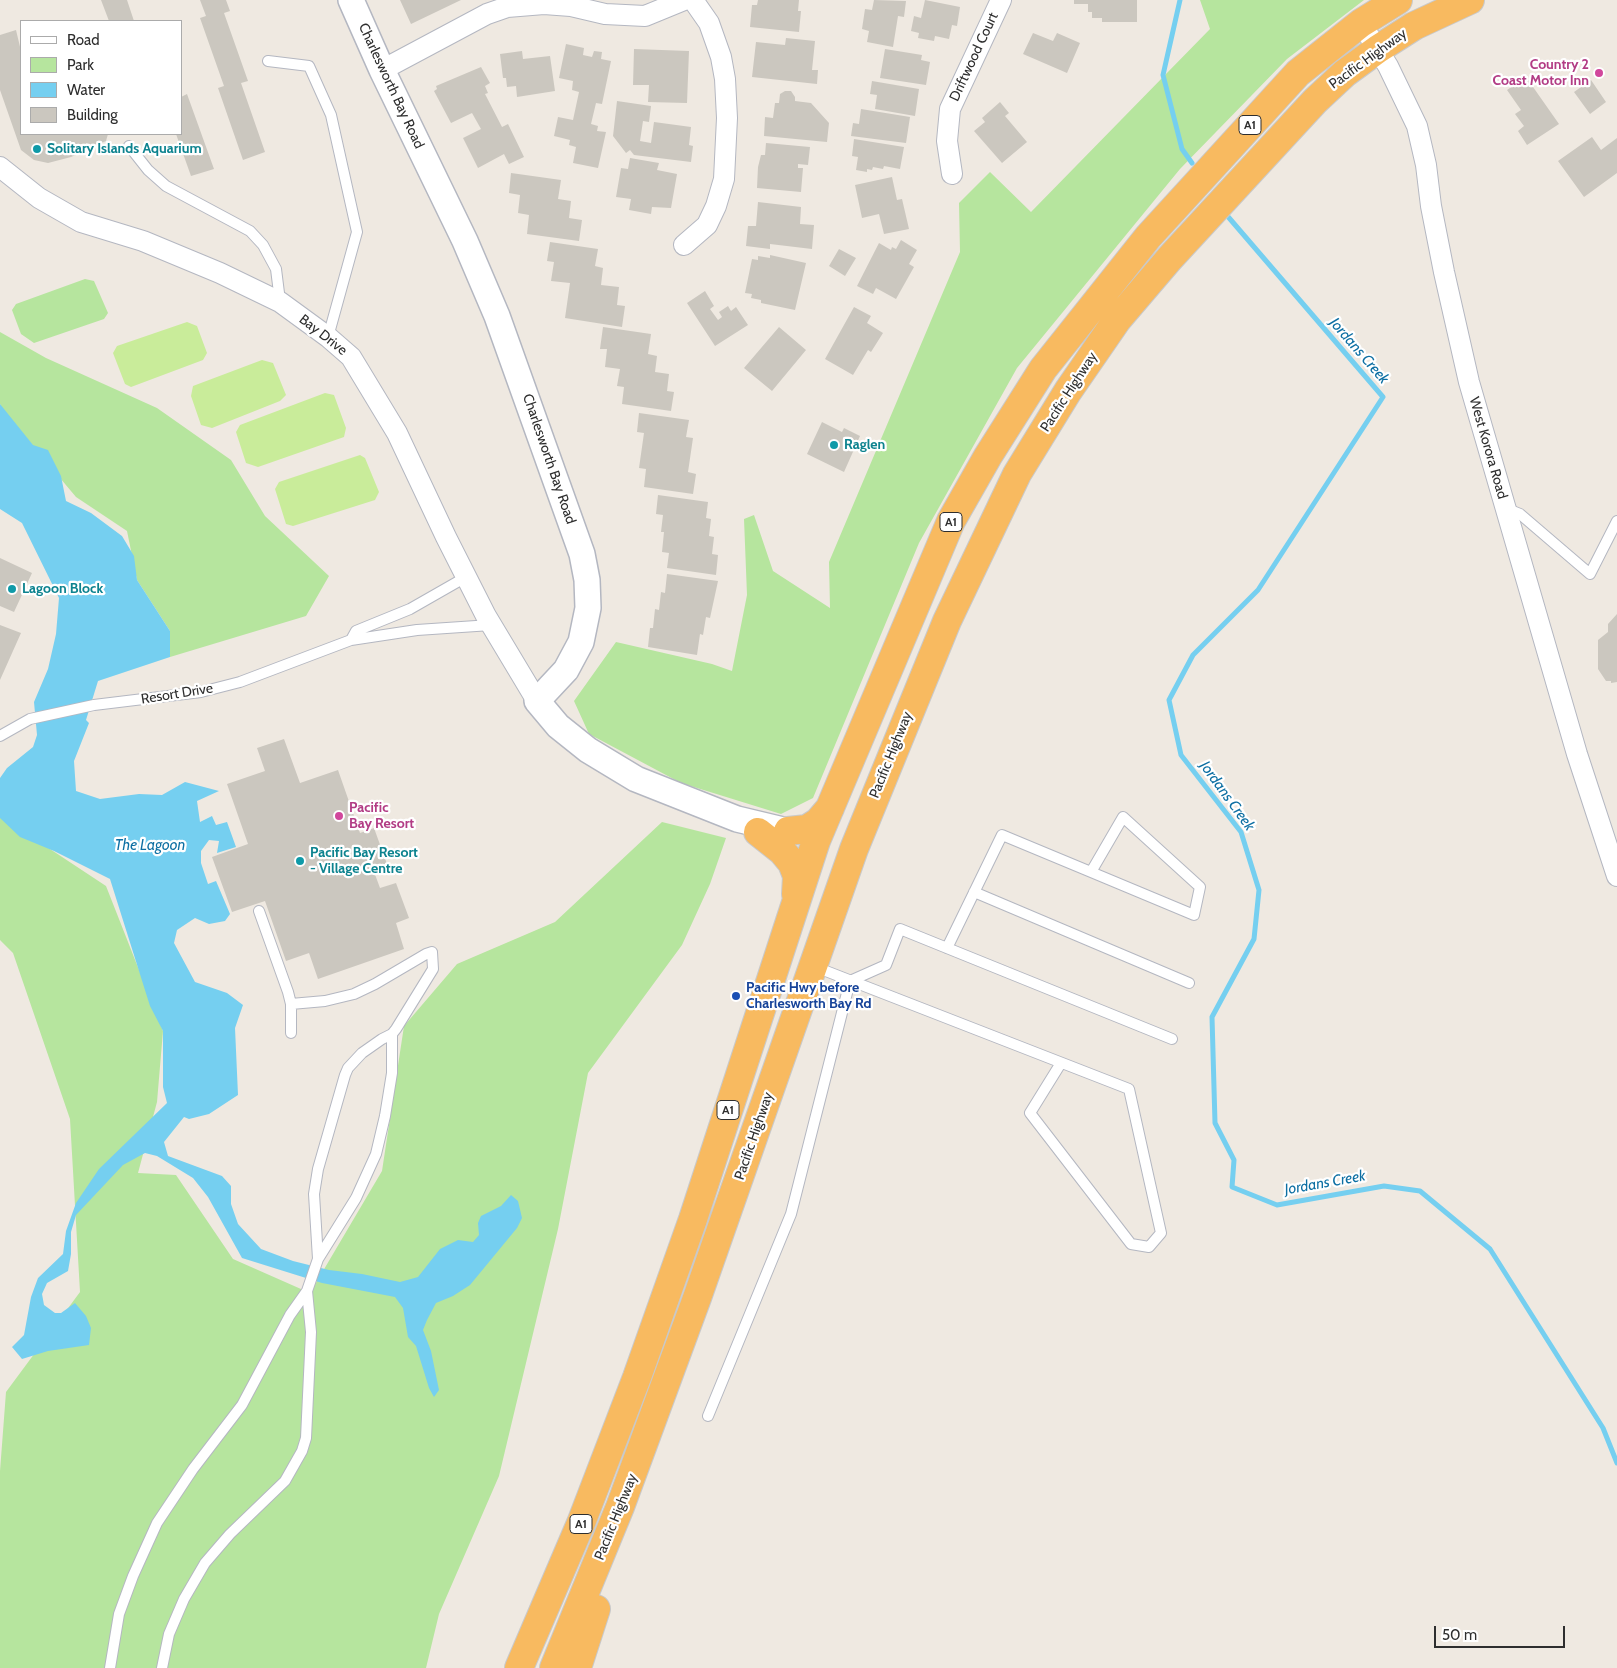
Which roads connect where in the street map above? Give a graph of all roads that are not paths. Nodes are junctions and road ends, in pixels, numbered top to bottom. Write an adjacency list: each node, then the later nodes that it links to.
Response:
1 (351, 0): 11 (street, Charlesworth Bay Road)
2 (684, 0): 7 (street)
3 (693, 0): 15 (street)
4 (1002, 0): 14 (street, Driftwood Court)
5 (1398, 0): 8 (highway, A1)
6 (1470, 0): 9 (highway, Pacific Highway / A1)
7 (516, 3): 11 (street)
8 (1362, 23): 9 (street, West Korora Road); 26 (highway, A1)
9 (1378, 49): 18 (street, West Korora Road); 25 (highway, Pacific Highway / A1)
10 (268, 61): 17 (lane)
11 (382, 70): 23 (street, Charlesworth Bay Road)
12 (129, 146): 16 (lane)
13 (0, 167): 16 (street, Bay Drive)
14 (952, 174)
15 (684, 245)
16 (280, 302): 17 (street, Bay Drive)
17 (328, 336): 20 (street, Bay Drive)
18 (1505, 508): 19 (lane); 31 (street, West Korora Road)
19 (1617, 521)
20 (466, 577): 21 (street, Bay Drive); 22 (lane, Resort Drive)
21 (491, 625): 22 (lane, Resort Drive); 23 (street, Bay Drive)
22 (351, 640): 24 (lane, Resort Drive)
23 (537, 700): 27 (street)
24 (0, 736)
25 (890, 758): 29 (highway); 36 (highway, Pacific Highway / A1)
26 (831, 806): 28 (highway); 29 (highway, A1)
27 (747, 826): 28 (street); 29 (street); 33 (highway)
28 (788, 832): 29 (street)
29 (816, 850): 33 (highway, A1); 43 (highway)
30 (1091, 872): 30 (lane); 32 (lane)
31 (1617, 876)
32 (974, 892): 35 (lane); 38 (lane)
33 (796, 898): 51 (highway, A1)
34 (259, 911): 39 (lane)
35 (947, 948): 37 (lane); 42 (lane)
36 (812, 965): 37 (lane); 43 (highway, Pacific Highway / A1)
37 (850, 981): 44 (lane); 47 (lane)
38 (1189, 983)
39 (291, 1004): 40 (lane); 41 (lane)
40 (292, 1033)
41 (392, 1034): 45 (lane); 45 (lane)
42 (1172, 1039)
43 (782, 1053): 48 (highway, Pacific Highway / A1)
44 (1061, 1063): 44 (lane)
45 (318, 1261): 46 (lane)
46 (308, 1288): 49 (lane); 50 (lane)
47 (708, 1416)
48 (620, 1507): 52 (highway, Pacific Highway / A1); 53 (highway)
49 (110, 1668)
50 (162, 1668)
51 (519, 1668)
52 (554, 1668)
53 (577, 1668)

